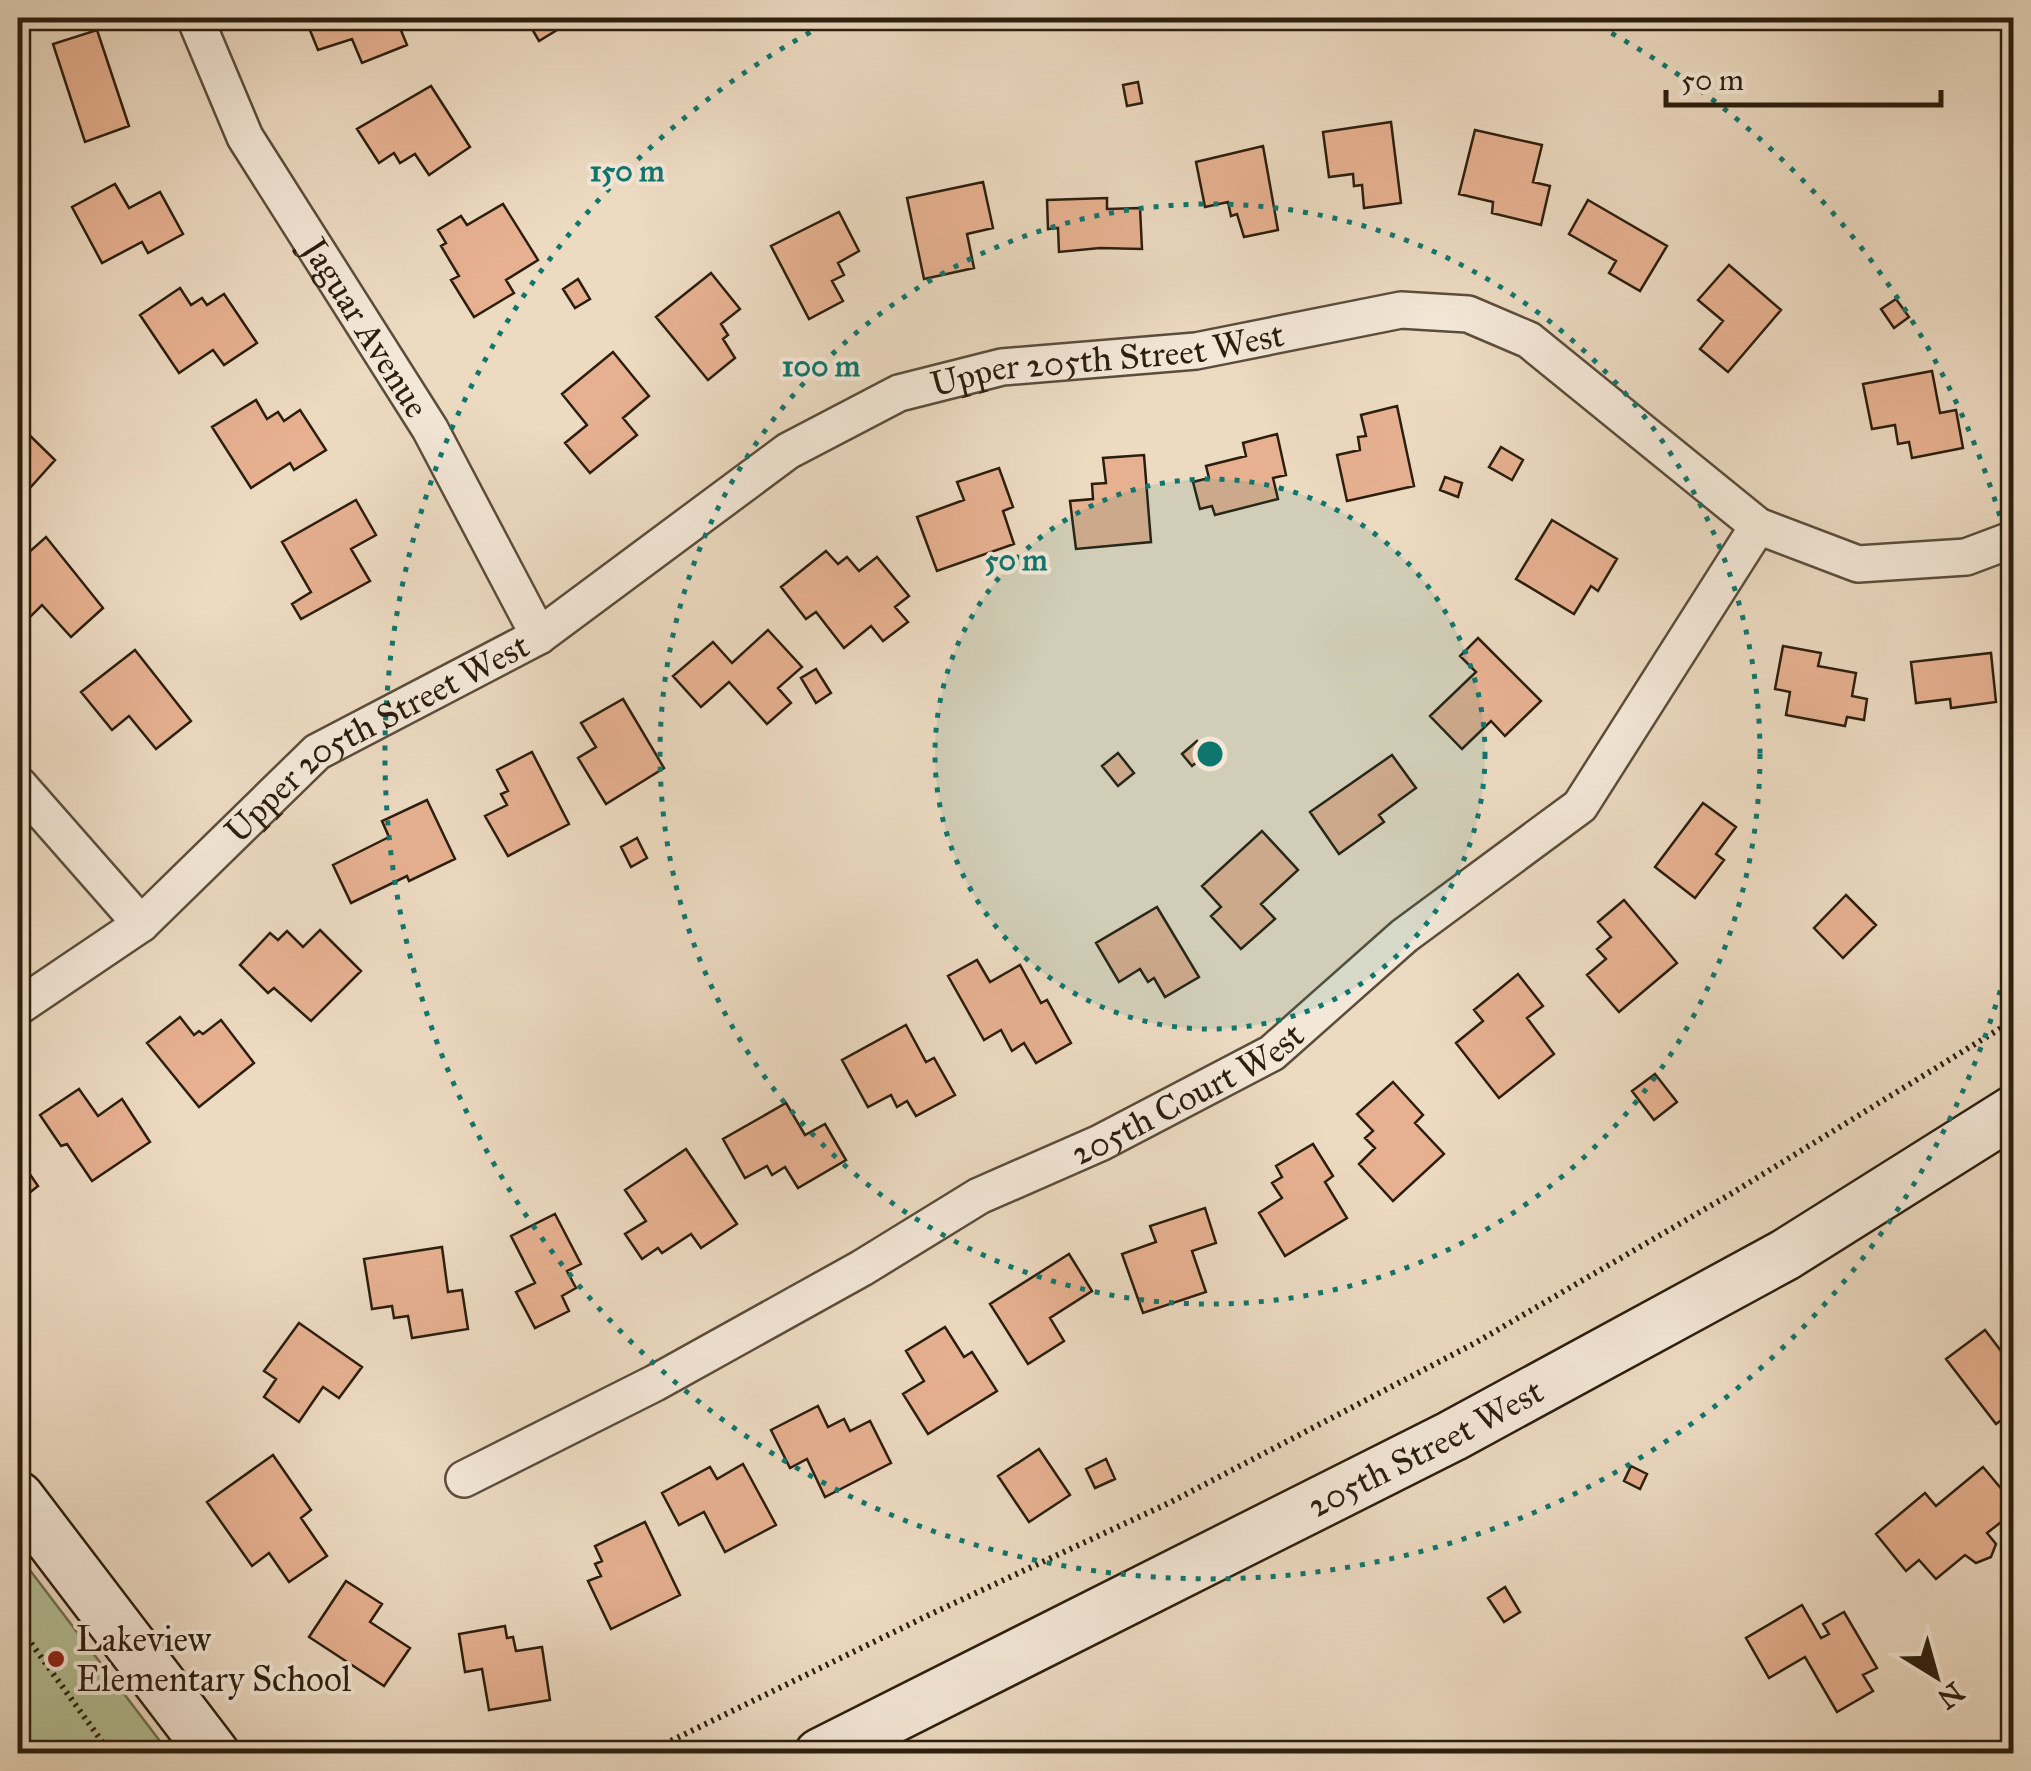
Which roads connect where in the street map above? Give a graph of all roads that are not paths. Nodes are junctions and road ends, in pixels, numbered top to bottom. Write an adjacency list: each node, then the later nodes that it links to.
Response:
1 (196, 18): 4 (street, Jaguar Avenue)
2 (1758, 526): 3 (street, Upper 205th Street West); 4 (street, Upper 205th Street West); 9 (street, 205th Court West)
3 (2014, 538)
4 (539, 636): 6 (street, Upper 205th Street West)
5 (18, 784): 6 (street)
6 (141, 924): 7 (street, Upper 205th Street West)
7 (18, 1007)
8 (2014, 1111): 12 (street, 205th Street West)
9 (464, 1479)
10 (18, 1496): 11 (street)
11 (214, 1754)
12 (820, 1754)

